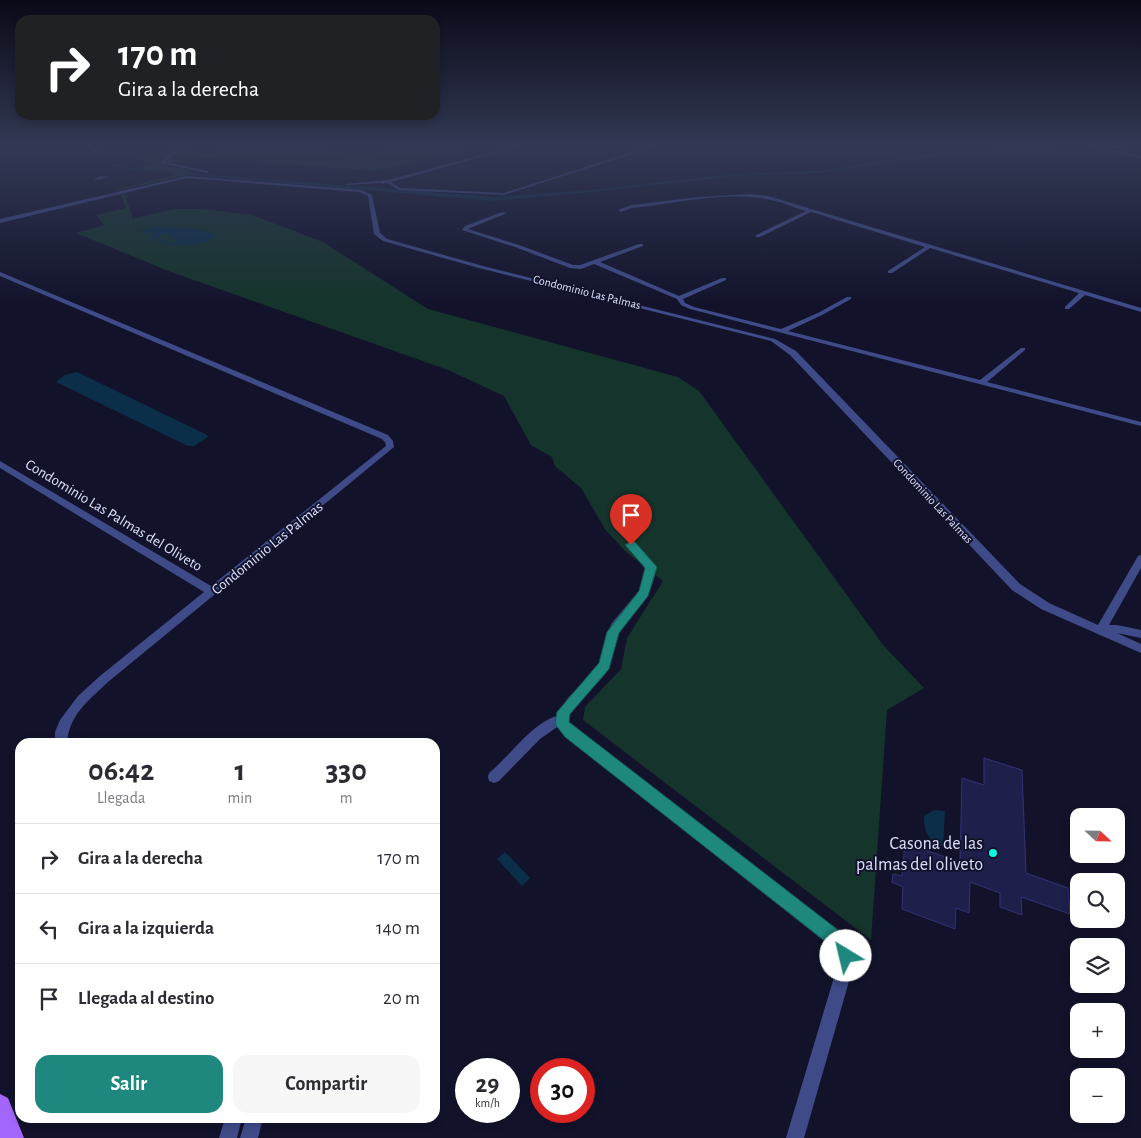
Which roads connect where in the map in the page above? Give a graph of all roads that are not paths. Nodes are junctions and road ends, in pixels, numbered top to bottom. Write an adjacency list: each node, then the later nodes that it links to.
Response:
1 (87, 198): 8 (street)
2 (372, 198): 29 (street, Condominio Las Palmas)
3 (725, 198): 5 (street)
4 (769, 198): 6 (street)
5 (621, 210)
6 (810, 211): 9 (street); 11 (street)
7 (504, 213): 12 (street)
8 (0, 221)
9 (758, 236)
10 (640, 245): 12 (street)
11 (930, 246): 13 (street); 16 (street)
12 (594, 262): 17 (street)
13 (890, 272)
14 (0, 274): 28 (street, Condominio Las Palmas)
15 (724, 279): 17 (street)
16 (1083, 293): 19 (street); 20 (street)
17 (679, 298): 21 (street)
18 (849, 298): 21 (street)
19 (1067, 308)
20 (1141, 310)
21 (782, 331): 23 (street)
22 (1023, 348): 23 (street)
23 (981, 383): 24 (street)
24 (1141, 424)
25 (0, 464): 28 (street, Condominio Las Palmas del Oliveto)
26 (631, 545): 32 (street)
27 (1141, 559): 29 (street)
28 (212, 592): 33 (street, Condominio Las Palmas)
29 (1101, 630): 30 (street, Condominio Las Palmas); 31 (street, Condominio Las Palmas)
30 (1141, 634)
31 (1141, 649)
32 (561, 720): 34 (street); 41 (street)
33 (62, 738)
34 (494, 777)
35 (0, 1106): 38 (main road)
36 (232, 1123): 39 (street)
37 (254, 1123): 40 (street)
38 (12, 1138)
39 (228, 1138)
40 (249, 1138)
41 (795, 1138)

